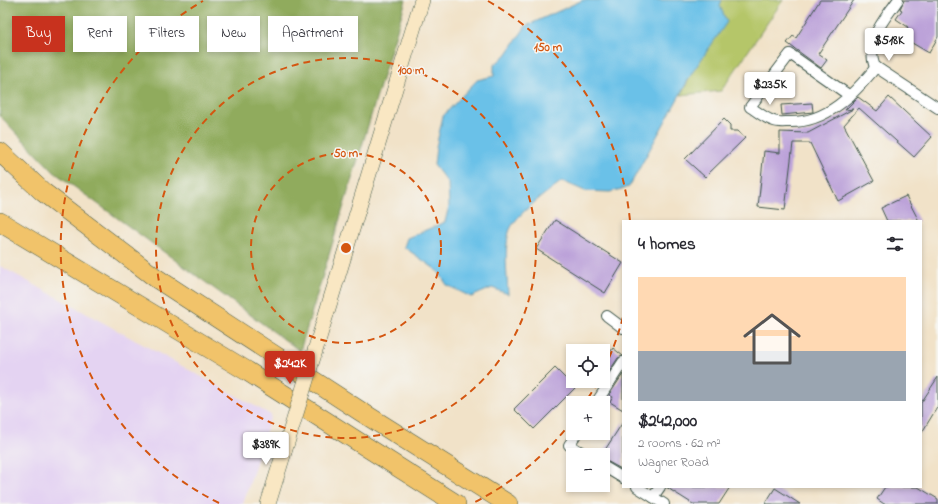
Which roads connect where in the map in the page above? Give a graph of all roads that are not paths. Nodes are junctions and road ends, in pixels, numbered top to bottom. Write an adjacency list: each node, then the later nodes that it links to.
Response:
1 (422, 0): 19 (main road, bridge)
2 (898, 0): 3 (street)
3 (876, 67): 4 (street); 5 (street)
4 (850, 96): 4 (street)
5 (938, 108)
6 (0, 152): 21 (highway)
7 (0, 222): 20 (highway)
8 (607, 316): 9 (street)
9 (622, 327)
10 (622, 364): 11 (street)
11 (601, 396)
12 (572, 440): 13 (street)
13 (574, 448)
14 (610, 470): 15 (street)
15 (622, 477)
16 (639, 488): 18 (street)
17 (659, 488): 18 (street)
18 (653, 497): 22 (street)
19 (268, 504)
20 (456, 504)
21 (508, 504)
22 (664, 504)

